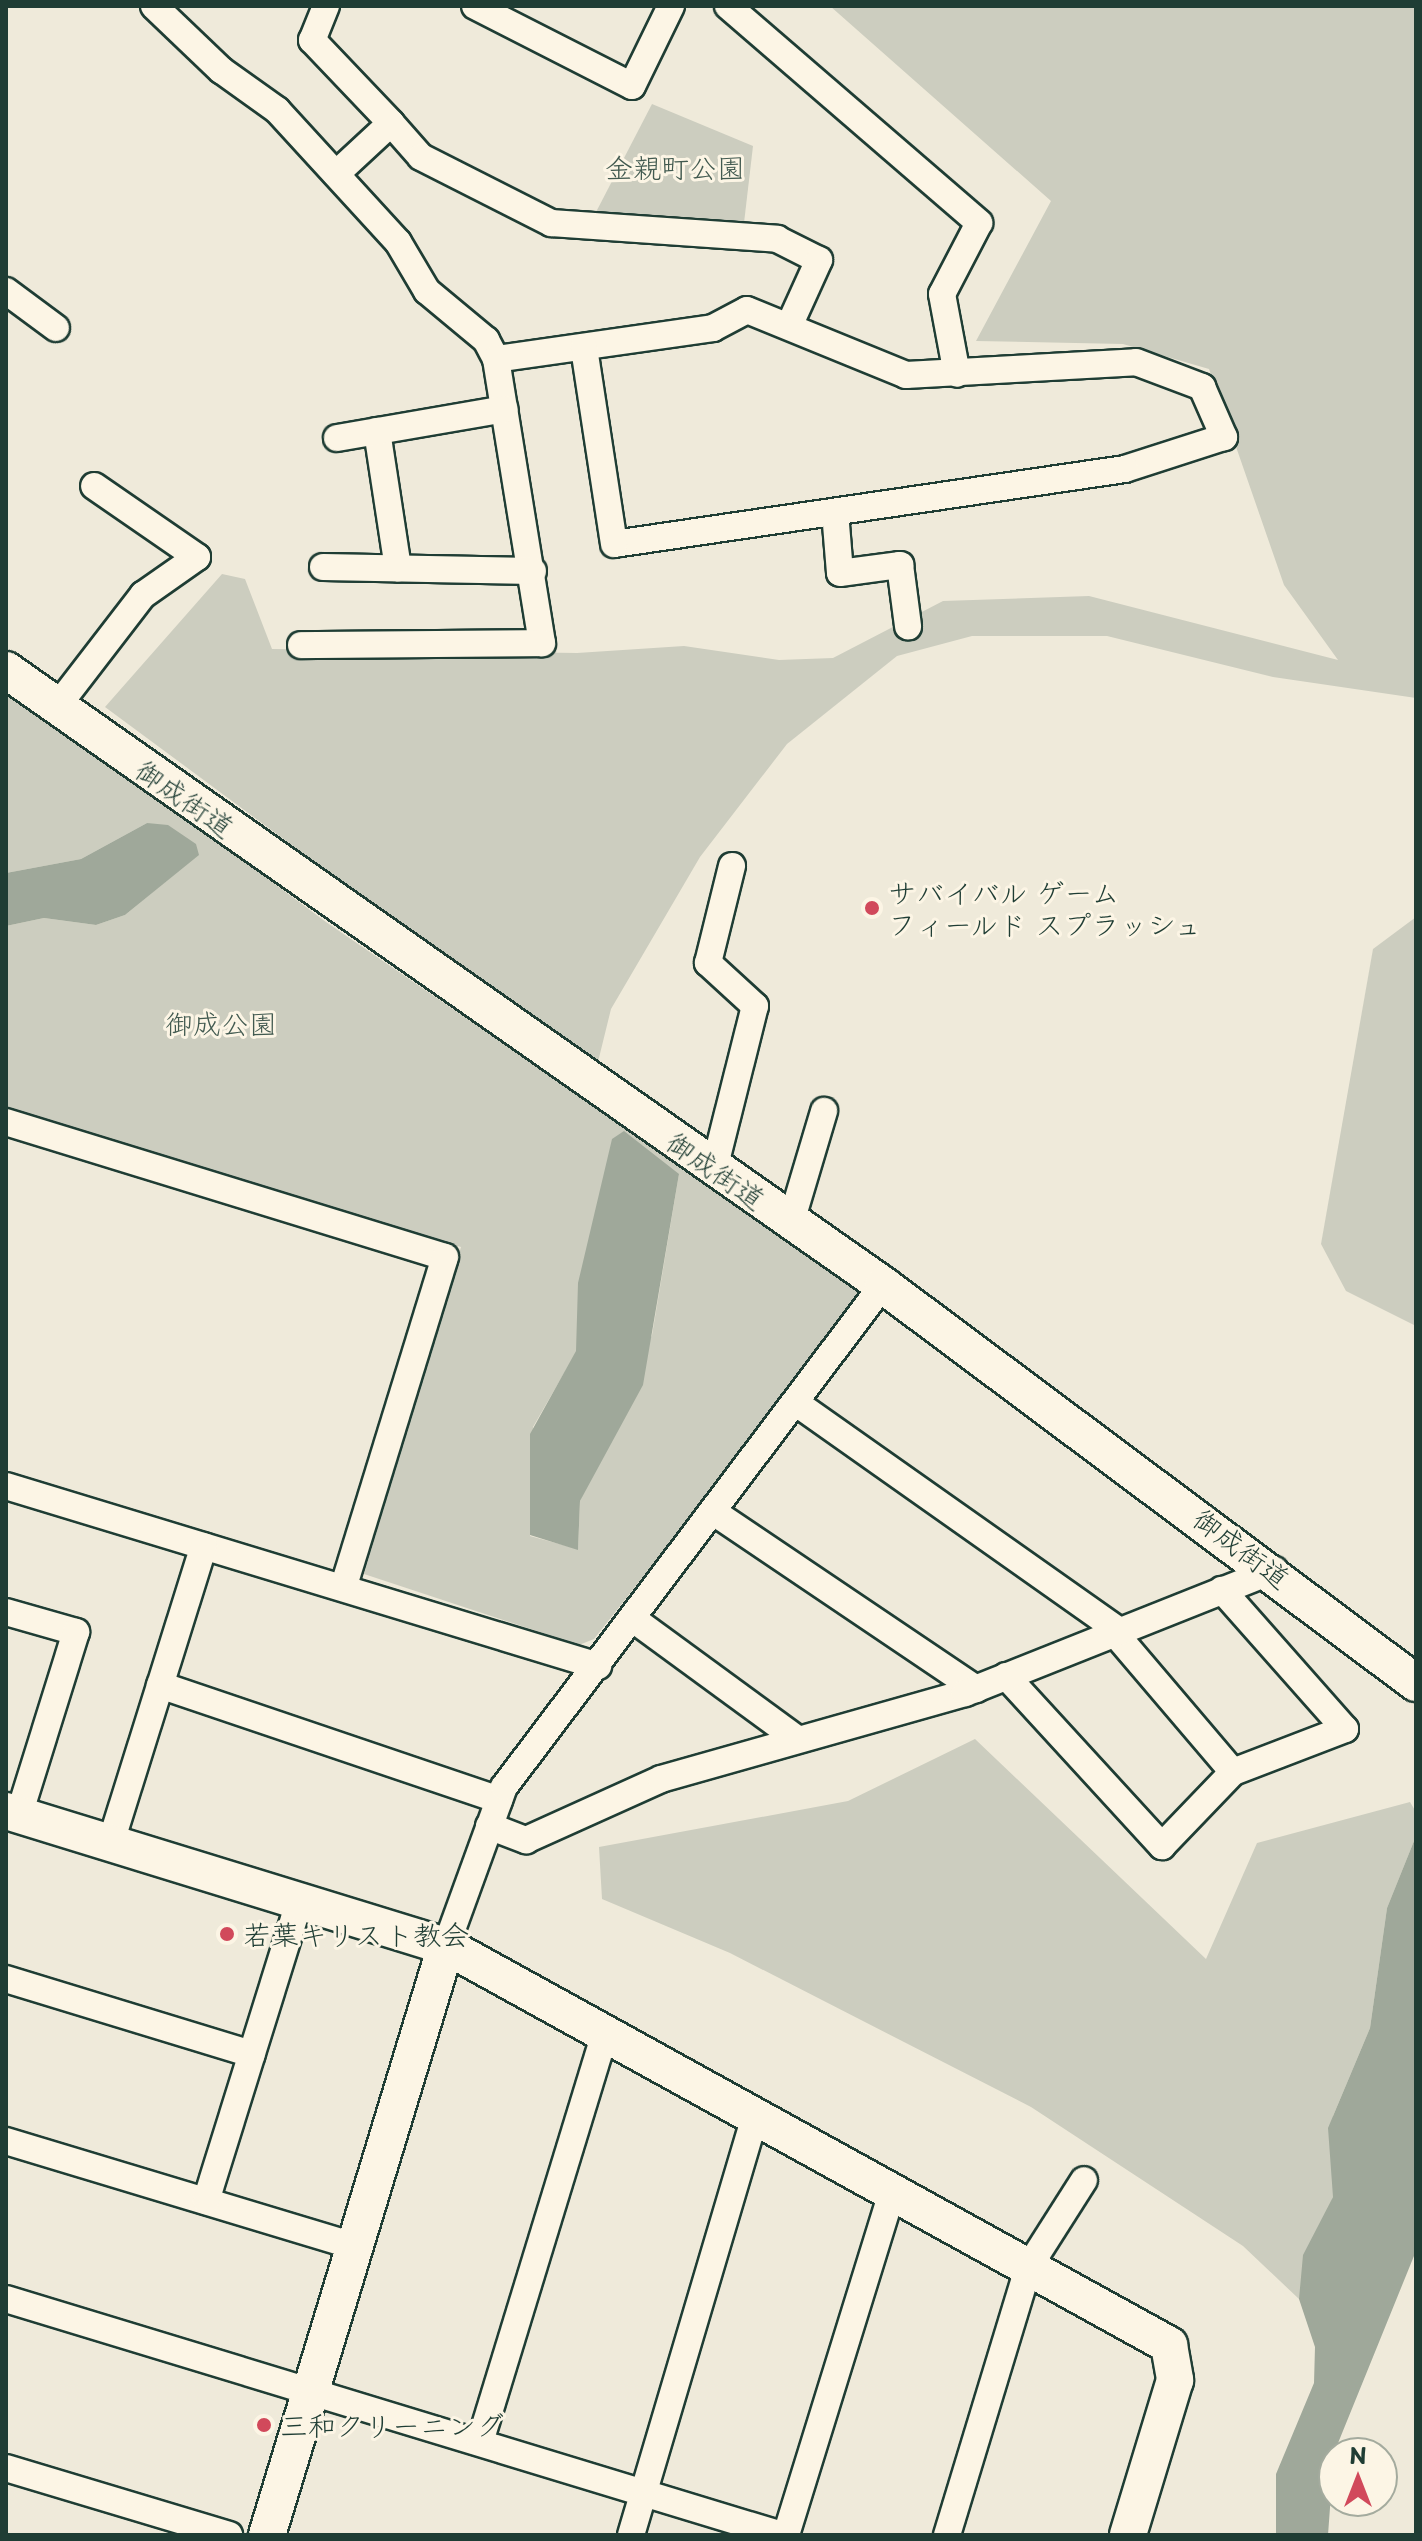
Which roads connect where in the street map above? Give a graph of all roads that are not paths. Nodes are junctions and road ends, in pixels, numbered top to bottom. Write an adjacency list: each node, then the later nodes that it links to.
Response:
1 (154, 6): 7 (street)
2 (326, 6): 6 (street)
3 (475, 6): 4 (street)
4 (671, 6)
5 (728, 6): 13 (street)
6 (391, 123): 7 (street); 9 (street)
7 (336, 174): 12 (street)
8 (6, 291): 10 (street)
9 (789, 326): 11 (street); 13 (street)
10 (56, 328)
11 (584, 347): 12 (street); 18 (street)
12 (496, 359): 14 (street)
13 (957, 374): 18 (street)
14 (505, 409): 15 (street); 21 (street)
15 (377, 431): 16 (street); 20 (street)
16 (337, 438)
17 (94, 486): 25 (street)
18 (835, 512): 22 (street)
19 (323, 567): 20 (street)
20 (398, 568): 21 (street)
21 (533, 571): 23 (street)
22 (908, 626)
23 (301, 645)
24 (6, 670): 25 (street, 御成街道)
25 (59, 704): 29 (street, 御成街道)
26 (732, 866): 29 (street)
27 (824, 1111): 30 (street)
28 (8, 1130): 37 (street)
29 (714, 1169): 30 (street, 御成街道)
30 (791, 1222): 31 (street, 御成街道)
31 (883, 1285): 32 (street); 36 (street, 御成街道)
32 (799, 1405): 34 (street); 41 (street)
33 (6, 1486): 35 (street)
34 (715, 1513): 40 (street); 46 (street)
35 (204, 1546): 37 (street); 45 (street)
36 (1274, 1570): 38 (street); 44 (street, 御成街道)
37 (343, 1588): 42 (street)
38 (1222, 1590): 41 (street); 48 (street)
39 (6, 1612): 50 (street)
40 (633, 1619): 42 (street); 47 (street)
41 (1116, 1631): 43 (street); 48 (street)
42 (598, 1666): 49 (street)
43 (1006, 1676): 46 (street); 48 (street)
44 (1416, 1683)
45 (160, 1685): 49 (street); 52 (street)
46 (976, 1689): 47 (street)
47 (797, 1739): 51 (street)
48 (1233, 1772)
49 (499, 1800): 51 (street)
50 (12, 1813): 52 (street)
51 (489, 1826): 54 (street)
52 (111, 1842): 53 (street)
53 (300, 1900): 54 (street); 57 (street)
54 (446, 1946): 56 (street); 63 (street)
55 (6, 1979): 57 (street)
56 (605, 2032): 58 (street); 67 (street)
57 (252, 2054): 62 (street)
58 (755, 2117): 61 (street); 69 (street)
59 (6, 2141): 62 (street)
60 (1084, 2180): 64 (street)
61 (893, 2190): 64 (street); 73 (street)
62 (206, 2201): 63 (street)
63 (356, 2247): 66 (street)
64 (1028, 2268): 74 (street); 75 (street)
65 (6, 2299): 66 (street)
66 (309, 2391): 67 (street); 71 (street)
67 (480, 2442): 69 (street)
68 (6, 2468): 70 (street)
69 (645, 2494): 72 (street); 73 (street)
70 (229, 2535)
71 (267, 2535)
72 (631, 2535)
73 (784, 2535)
74 (947, 2535)
75 (1128, 2535)

